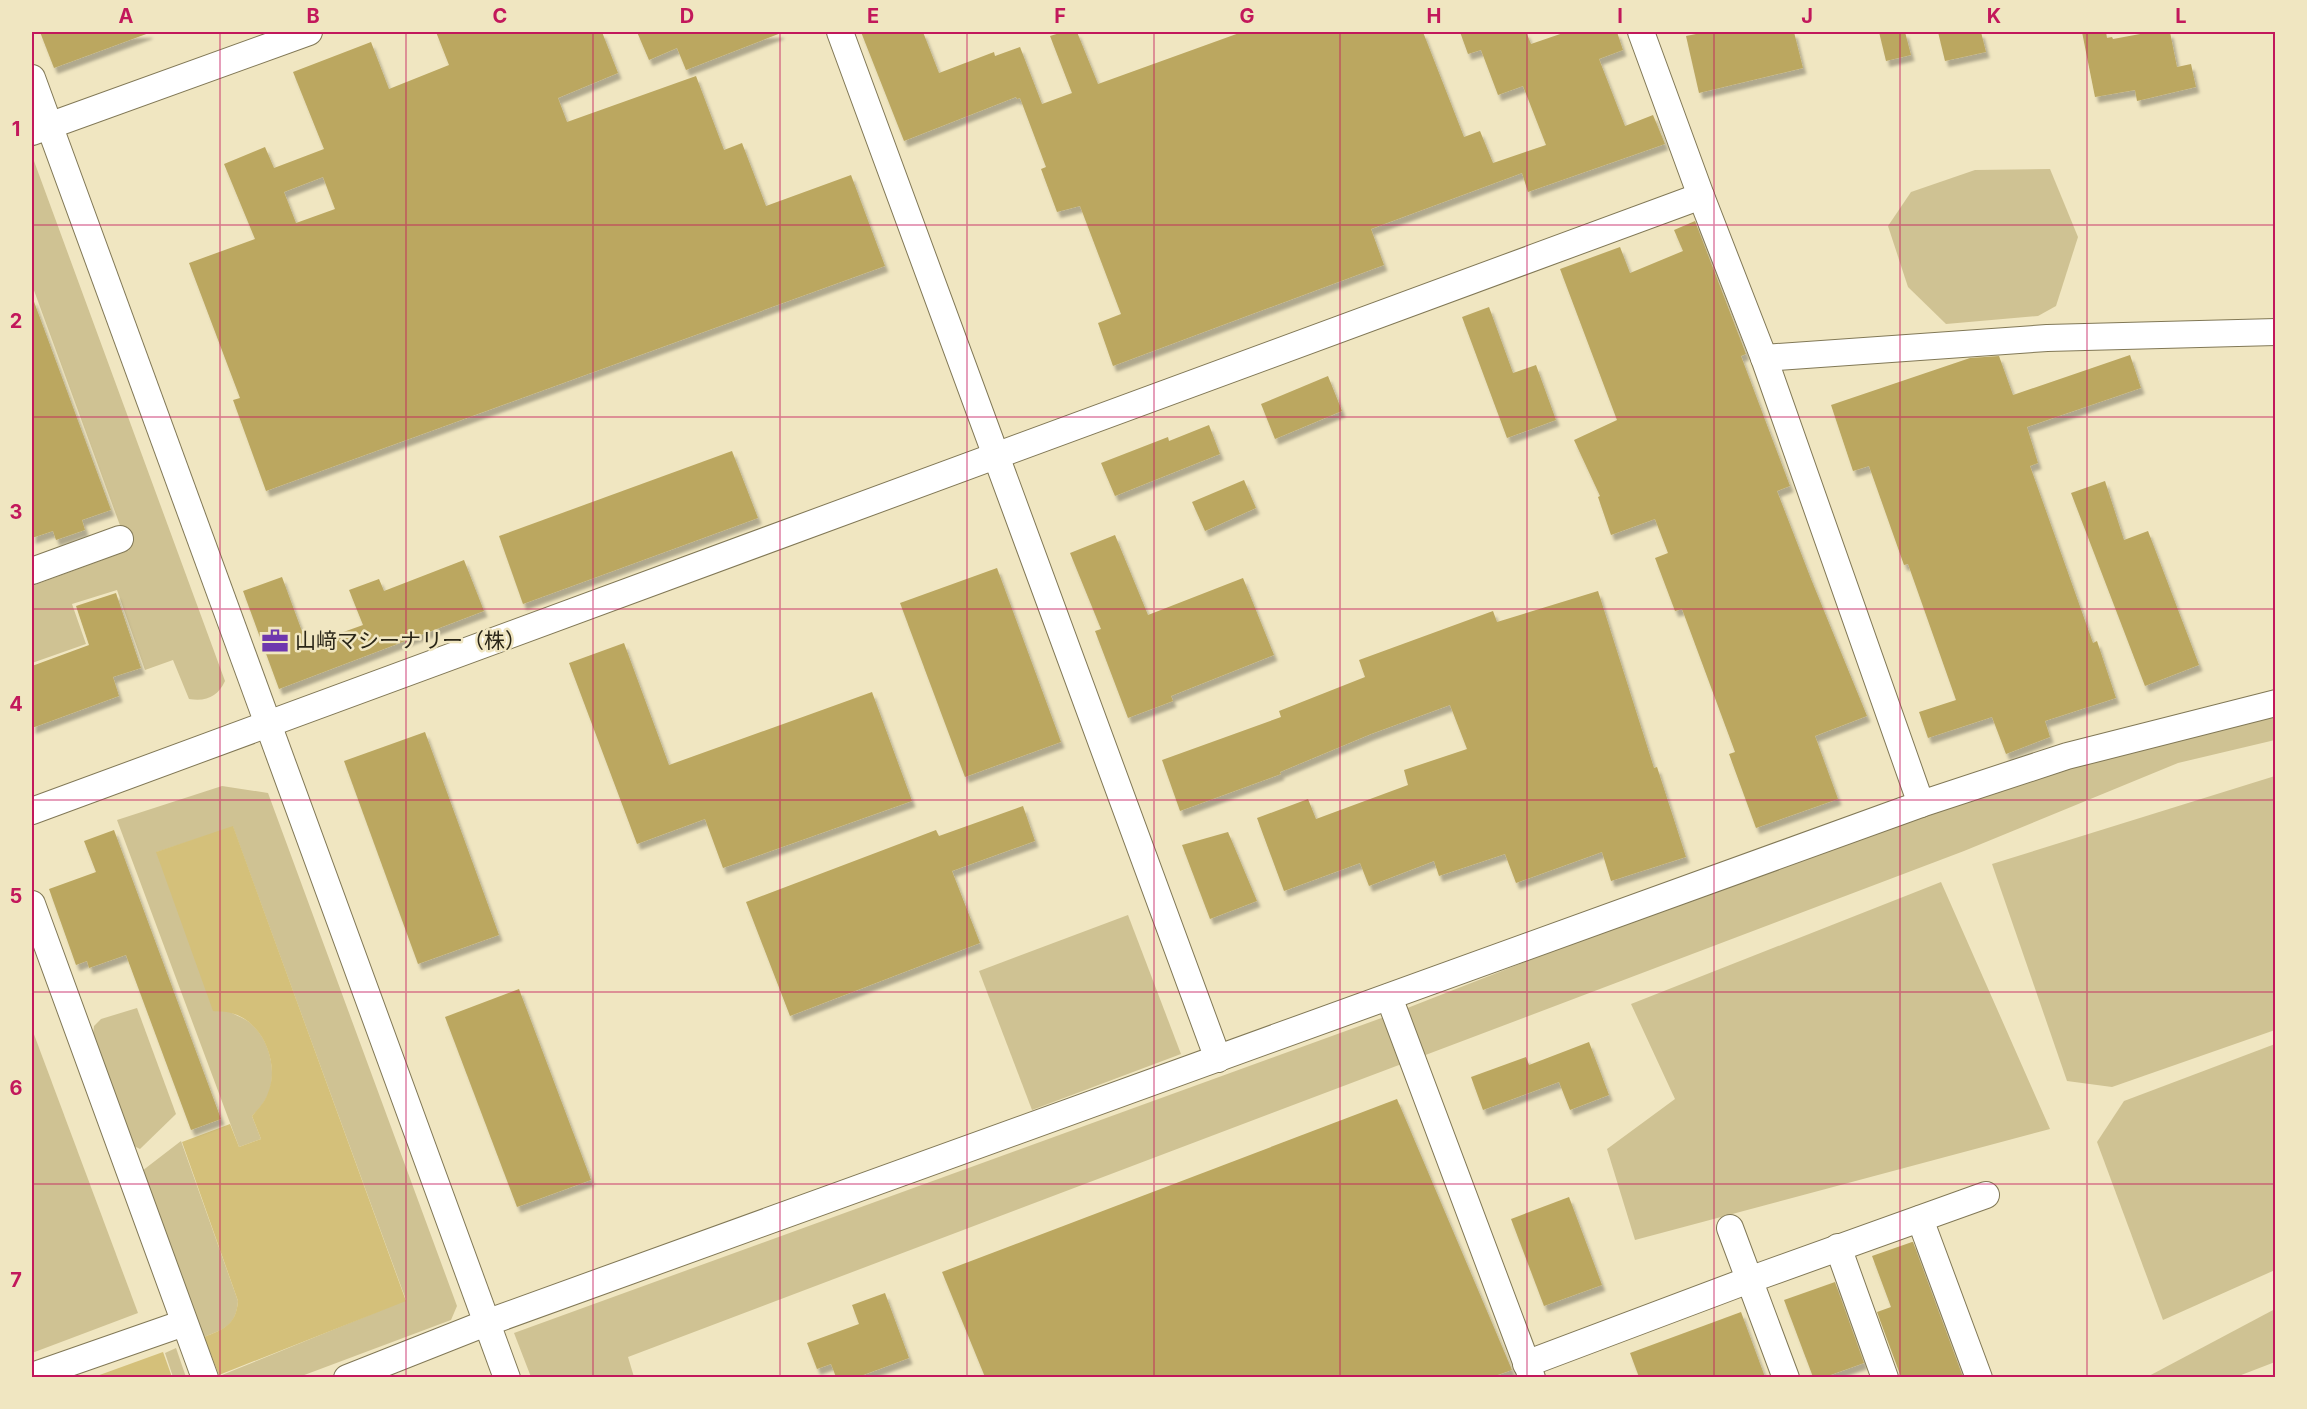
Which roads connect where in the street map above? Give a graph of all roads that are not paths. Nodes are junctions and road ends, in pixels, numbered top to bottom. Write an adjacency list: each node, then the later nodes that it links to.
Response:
1 (309, 32): 5 (street)
2 (840, 32): 9 (street)
3 (1641, 32): 6 (street)
4 (32, 78): 5 (street)
5 (40, 129): 13 (street)
6 (1701, 196): 8 (street); 9 (street)
7 (2276, 332): 8 (street)
8 (1764, 358): 14 (street)
9 (996, 456): 13 (street); 18 (street)
10 (120, 539): 11 (street)
11 (32, 571)
12 (2276, 703): 14 (street)
13 (268, 724): 15 (street); 24 (street)
14 (1921, 804): 17 (street)
15 (32, 811)
16 (32, 904): 25 (street)
17 (1389, 997): 18 (street); 26 (street)
18 (1218, 1059): 24 (street)
19 (1986, 1195): 20 (street)
20 (1920, 1218): 22 (street); 33 (street)
21 (1730, 1228): 23 (street)
22 (1838, 1247): 23 (street); 32 (street)
23 (1749, 1280): 26 (street); 31 (street)
24 (486, 1323): 29 (street); 30 (street)
25 (188, 1332): 27 (street); 28 (street)
26 (1529, 1371)
27 (32, 1376)
28 (205, 1377)
29 (347, 1377)
30 (507, 1377)
31 (1786, 1377)
32 (1885, 1377)
33 (1979, 1377)

